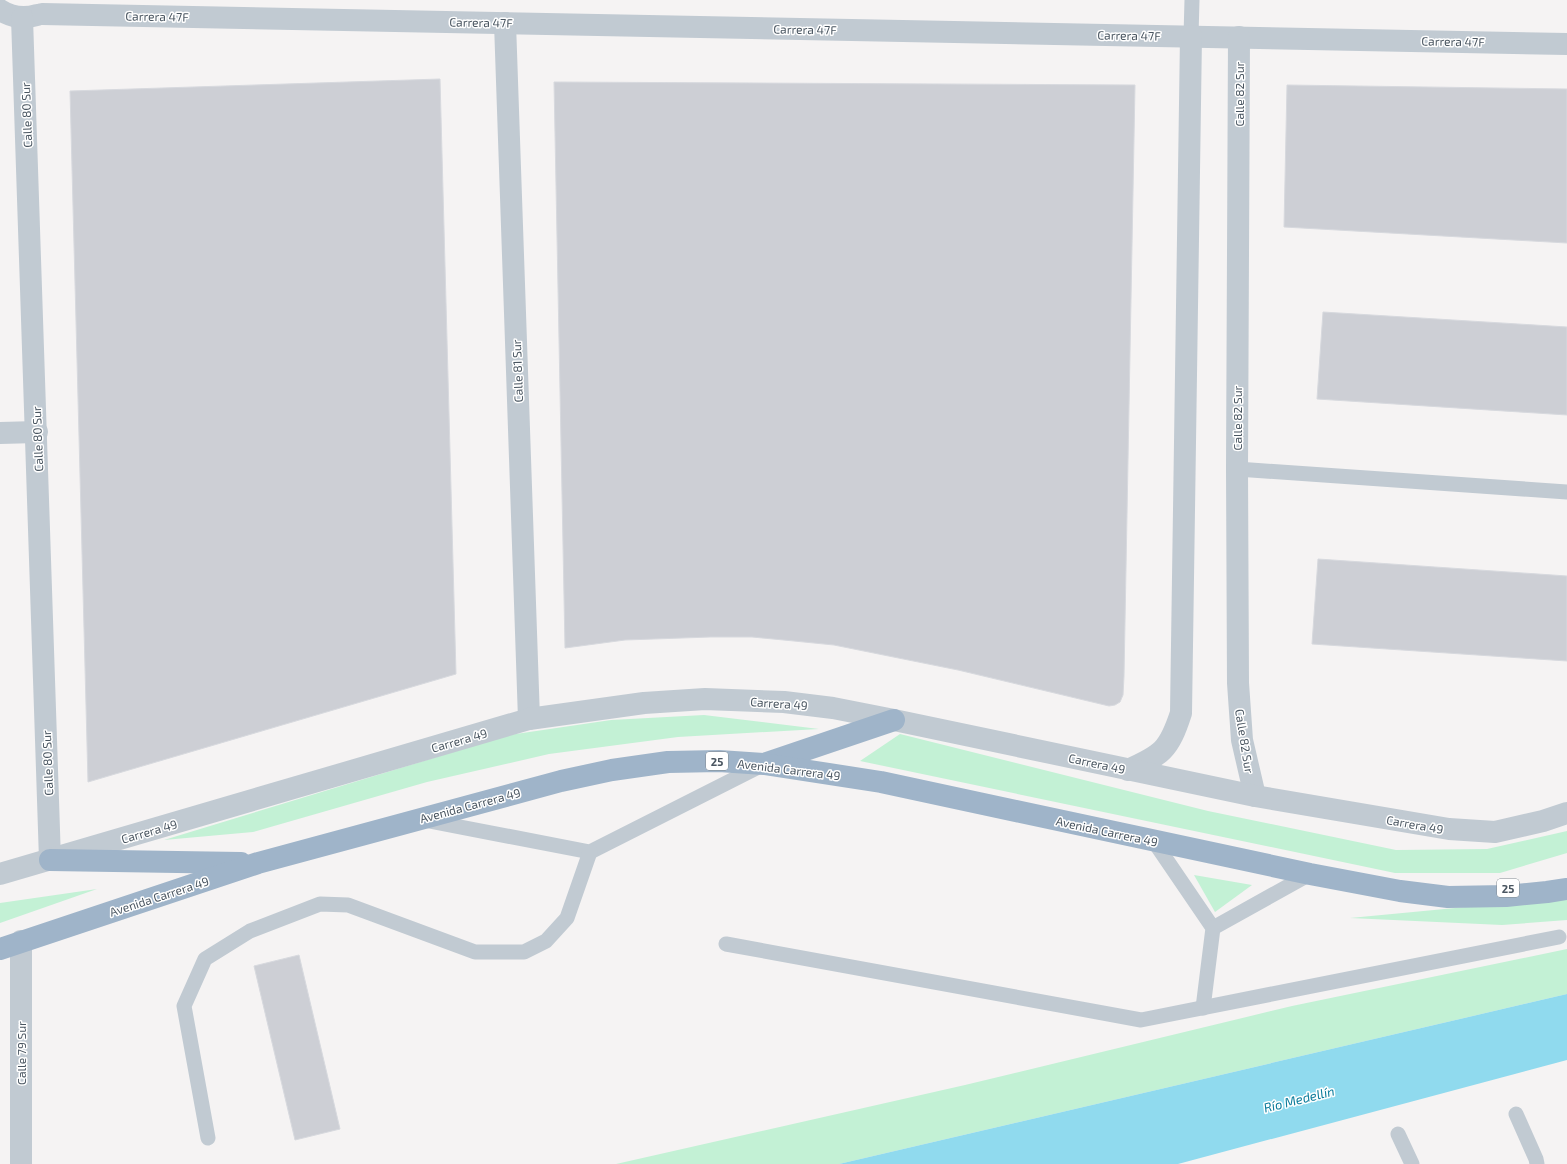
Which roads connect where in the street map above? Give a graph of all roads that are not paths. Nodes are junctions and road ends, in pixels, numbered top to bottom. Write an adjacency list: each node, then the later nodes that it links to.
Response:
1 (1192, 0): 5 (lane)
2 (0, 10): 3 (street, Carrera 47F)
3 (41, 10): 4 (street, Carrera 47F); 8 (street, Calle 80 Sur)
4 (505, 23): 5 (street, Carrera 47F); 12 (street, Calle 81 Sur)
5 (1191, 36): 6 (street, Carrera 47F); 15 (street)
6 (1239, 37): 7 (street, Carrera 47F); 10 (street, Calle 82 Sur)
7 (1567, 44)
8 (37, 432): 9 (street); 21 (street, Calle 80 Sur)
9 (0, 433)
10 (1237, 469): 11 (lane); 16 (street, Calle 82 Sur)
11 (1567, 492)
12 (529, 719): 13 (street, Carrera 49); 21 (street, Carrera 49)
13 (894, 720): 14 (highway); 15 (street, Carrera 49)
14 (764, 764): 18 (highway, Avenida Carrera 49 / 25); 19 (highway, Avenida Carrera 49 / 25); 20 (lane)
15 (1128, 770): 16 (street, Carrera 49)
16 (1255, 796): 17 (street, Carrera 49)
17 (1567, 813)
18 (419, 819): 20 (lane); 22 (highway, Avenida Carrera 49 / 25)
19 (1152, 840): 24 (highway, Avenida Carrera 49 / 25); 28 (lane)
20 (590, 852): 36 (lane)
21 (50, 860): 22 (highway); 23 (street, Carrera 49)
22 (258, 863): 30 (highway, Avenida Carrera 49 / 25)
23 (0, 874)
24 (1310, 874): 27 (highway, Avenida Carrera 49 / 25); 28 (lane)
25 (1567, 874): 27 (highway, 25)
26 (1567, 889): 27 (highway)
27 (1448, 897)
28 (1213, 928): 33 (lane)
29 (1559, 937): 33 (lane)
30 (21, 941): 32 (highway, Avenida Carrera 49 / 25); 37 (street, Calle 79 Sur)
31 (726, 944): 33 (lane)
32 (0, 949)
33 (1203, 1008)
34 (1516, 1114): 39 (lane)
35 (1398, 1134): 38 (lane)
36 (208, 1138)
37 (22, 1164)
38 (1412, 1164)
39 (1537, 1164)

